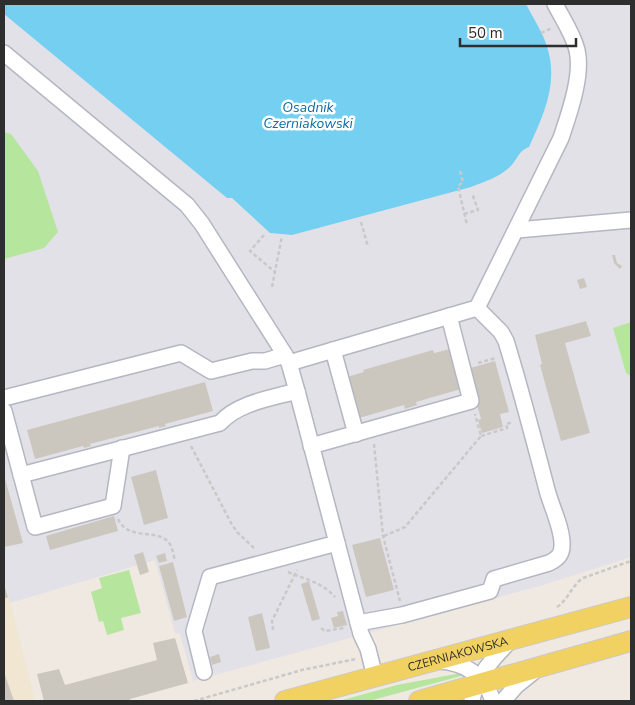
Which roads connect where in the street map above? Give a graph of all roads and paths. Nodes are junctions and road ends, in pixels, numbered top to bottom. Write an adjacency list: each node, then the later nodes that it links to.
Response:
1 (555, 4): 11 (street)
2 (556, 26): 3 (path)
3 (541, 33)
4 (4, 54): 21 (street)
5 (460, 171): 7 (path)
6 (472, 193): 7 (path)
7 (464, 214): 10 (path)
8 (631, 220): 11 (street)
9 (361, 222): 14 (path)
10 (467, 225)
11 (516, 230): 17 (street)
12 (264, 235): 15 (path)
13 (282, 236): 15 (path)
14 (368, 247)
15 (275, 272): 16 (path)
16 (272, 287)
17 (477, 308): 18 (street); 20 (street)
18 (449, 316): 19 (street); 22 (street)
19 (333, 350): 21 (street); 29 (street)
20 (510, 355): 22 (path); 27 (street)
21 (287, 359): 23 (street); 24 (street)
22 (462, 367): 25 (street)
23 (297, 391): 28 (street); 31 (street)
24 (4, 398)
25 (471, 401): 29 (street); 30 (path)
26 (4, 412): 33 (street)
27 (529, 418): 30 (path); 45 (street)
28 (188, 431): 32 (street); 40 (path)
29 (363, 432): 31 (street); 35 (path)
30 (481, 436): 35 (path)
31 (311, 446): 36 (street)
32 (122, 448): 33 (street); 34 (street)
33 (21, 475): 34 (street)
34 (113, 506): 39 (path)
35 (383, 536): 45 (path)
36 (337, 543): 37 (street); 46 (street)
37 (307, 551): 40 (street); 41 (path)
38 (631, 561): 44 (path)
39 (175, 562)
40 (268, 562): 41 (path); 54 (street)
41 (295, 575): 42 (path); 48 (path)
42 (340, 602)
43 (631, 606): 49 (main road, CZERNIAKOWSKA)
44 (556, 608)
45 (404, 614): 46 (street)
46 (358, 623): 47 (path); 51 (street)
47 (321, 628)
48 (273, 630)
49 (511, 640): 52 (main road, CZERNIAKOWSKA); 56 (street)
50 (631, 641): 53 (main road)
51 (370, 657): 55 (street); 57 (path)
52 (434, 661): 55 (main road, CZERNIAKOWSKA); 56 (street)
53 (537, 669): 56 (main road); 60 (street)
54 (204, 672)
55 (375, 677): 58 (main road, CZERNIAKOWSKA)
56 (481, 690): 59 (main road)
57 (194, 701)
58 (285, 701)
59 (419, 701)
60 (503, 701)

